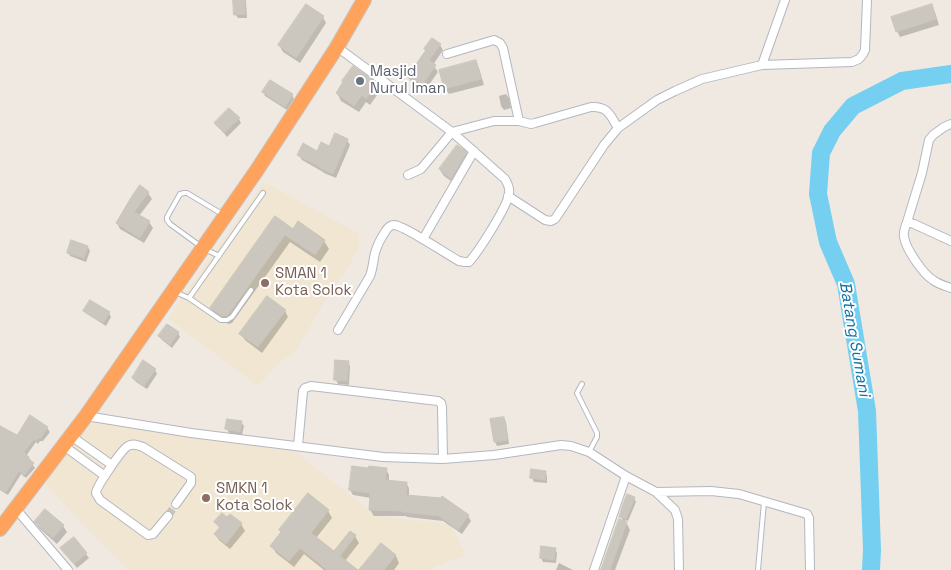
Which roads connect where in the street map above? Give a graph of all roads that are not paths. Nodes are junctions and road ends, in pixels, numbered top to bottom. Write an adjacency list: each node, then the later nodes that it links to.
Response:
1 (364, 0): 4 (highway)
2 (785, 0): 6 (street)
3 (867, 0): 6 (street)
4 (337, 47): 10 (street); 15 (highway)
5 (447, 54): 7 (street)
6 (762, 65): 9 (street)
7 (518, 121): 9 (street); 10 (street)
8 (951, 124): 16 (street)
9 (618, 128): 14 (street)
10 (452, 132): 11 (street); 12 (street)
11 (474, 152): 14 (street); 17 (street)
12 (408, 175)
13 (263, 193): 20 (lane)
14 (508, 196): 17 (street)
15 (226, 216): 19 (highway); 19 (lane)
16 (906, 222): 18 (street); 21 (street)
17 (423, 239): 25 (street)
18 (951, 241)
19 (204, 248): 20 (lane); 23 (highway)
20 (219, 256): 24 (lane)
21 (951, 288)
22 (251, 290): 24 (lane)
23 (173, 291): 24 (lane); 27 (highway)
24 (189, 298)
25 (338, 330)
26 (582, 384): 30 (lane)
27 (86, 416): 28 (highway); 29 (street)
28 (67, 441): 32 (street); 33 (street); 38 (highway)
29 (298, 446): 31 (street); 31 (street)
30 (589, 452): 31 (street); 34 (street)
31 (442, 459)
32 (112, 465): 33 (street); 37 (street)
33 (105, 476): 39 (street)
34 (626, 476): 35 (street); 42 (street)
35 (656, 492): 36 (street); 43 (street)
36 (764, 502): 44 (lane); 45 (street)
37 (176, 504)
38 (16, 508): 40 (highway); 41 (street)
39 (168, 516)
40 (0, 529)
41 (68, 570)
42 (594, 570)
43 (679, 570)
44 (758, 570)
45 (810, 570)

